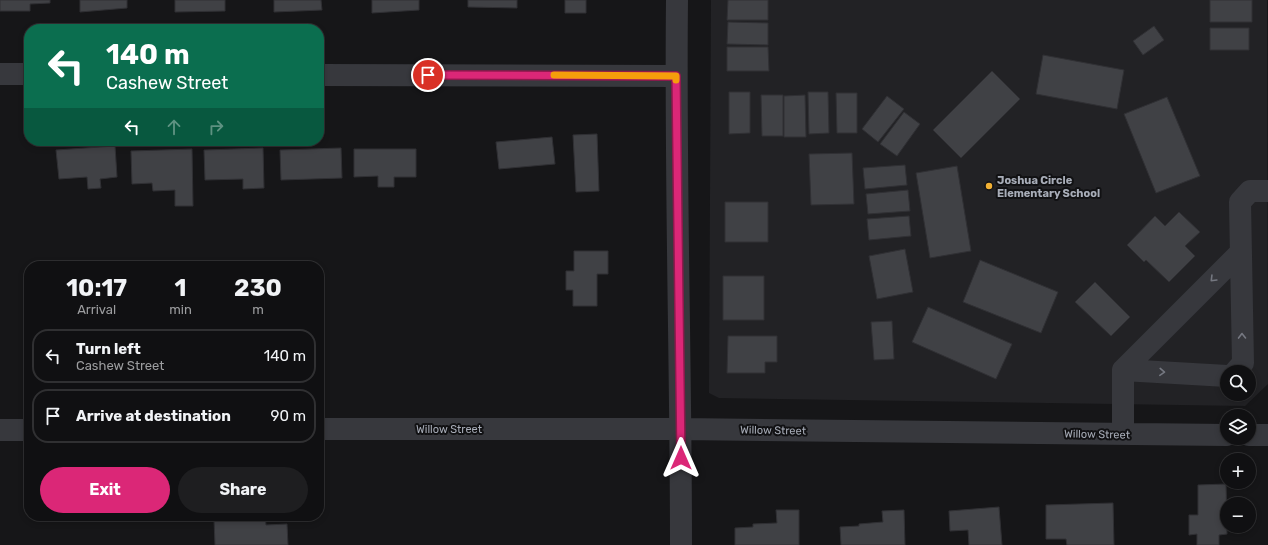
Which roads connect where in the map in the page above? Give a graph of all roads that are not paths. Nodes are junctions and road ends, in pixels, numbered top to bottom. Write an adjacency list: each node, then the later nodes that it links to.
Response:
1 (677, 0): 5 (street)
2 (0, 74): 3 (street)
3 (24, 74)
4 (324, 75): 5 (street)
5 (676, 76): 12 (street)
6 (1268, 191): 7 (street)
7 (1241, 252): 8 (street, one-way to 7); 9 (street, one-way to 9)
8 (1242, 365)
9 (1123, 370): 10 (street, one-way to 10); 15 (street)
10 (1220, 376)
11 (324, 429): 12 (street, Willow Street)
12 (681, 429): 15 (street, Willow Street); 19 (street)
13 (0, 430): 14 (street)
14 (24, 430)
15 (1124, 434): 16 (street, Willow Street)
16 (1220, 434)
17 (1256, 434): 18 (street)
18 (1268, 435)
19 (681, 545)

